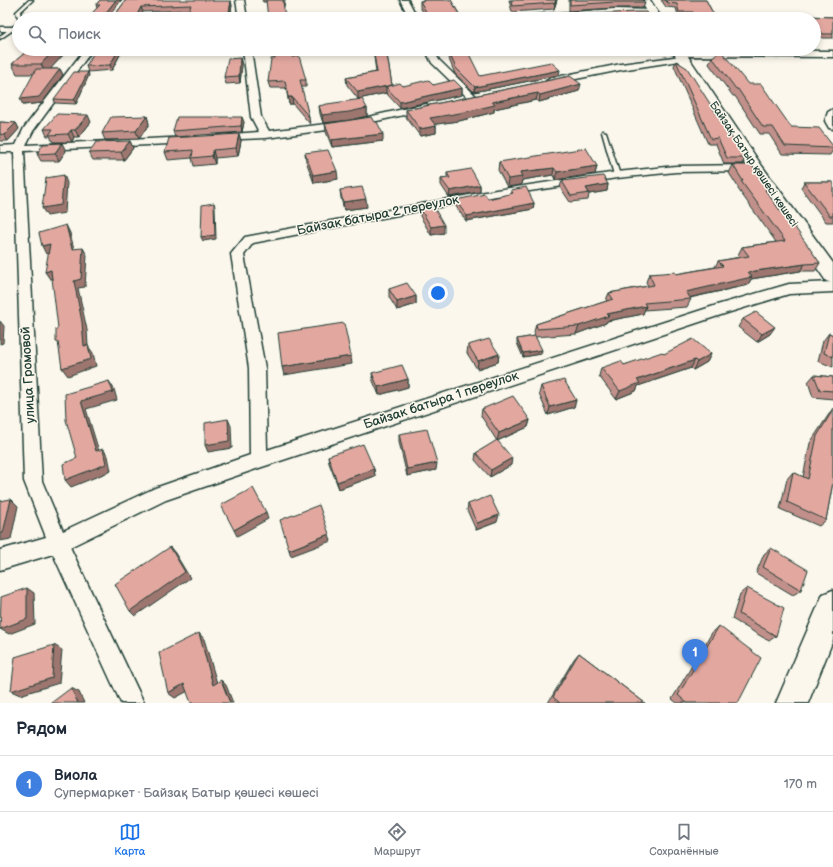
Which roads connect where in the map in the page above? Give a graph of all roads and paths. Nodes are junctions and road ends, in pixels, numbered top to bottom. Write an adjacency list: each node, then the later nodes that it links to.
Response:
1 (31, 0): 6 (lane)
2 (126, 0): 7 (street)
3 (240, 0): 8 (street)
4 (404, 0): 9 (street)
5 (644, 0): 12 (main road)
6 (18, 12)
7 (117, 12)
8 (242, 12)
9 (410, 12)
10 (601, 12): 11 (street)
11 (624, 12)
12 (653, 12)
13 (12, 28): 14 (street)
14 (0, 29)
15 (12, 30): 16 (lane)
16 (0, 38)
17 (821, 54): 18 (street)
18 (833, 54)
19 (84, 56): 34 (street, улица Громовой)
20 (248, 56): 30 (street)
21 (432, 56): 25 (street)
22 (667, 56): 24 (street)
23 (682, 56): 35 (main road, Байзақ Батыр қөшесі көшесі)
24 (542, 82)
25 (457, 100)
26 (434, 105): 30 (street)
27 (833, 112): 28 (street)
28 (833, 126)
29 (604, 132): 36 (lane)
30 (266, 135): 31 (street)
31 (212, 139)
32 (196, 140): 34 (street)
33 (0, 149): 34 (street)
34 (19, 149): 39 (street, улица Громовой)
35 (756, 168): 36 (street, Байзак батыра 2 переулок); 37 (main road, Байзақ Батыр қөшесі көшесі)
36 (617, 175): 38 (street, Байзак батыра 2 переулок)
37 (832, 277): 38 (street, Байзак батыра 1 переулок)
38 (259, 460): 39 (street, Байзак батыра 1 переулок)
39 (58, 543): 40 (street); 42 (street, улица Громовой)
40 (0, 560)
41 (830, 624): 43 (main road)
42 (133, 703)
43 (792, 703)

